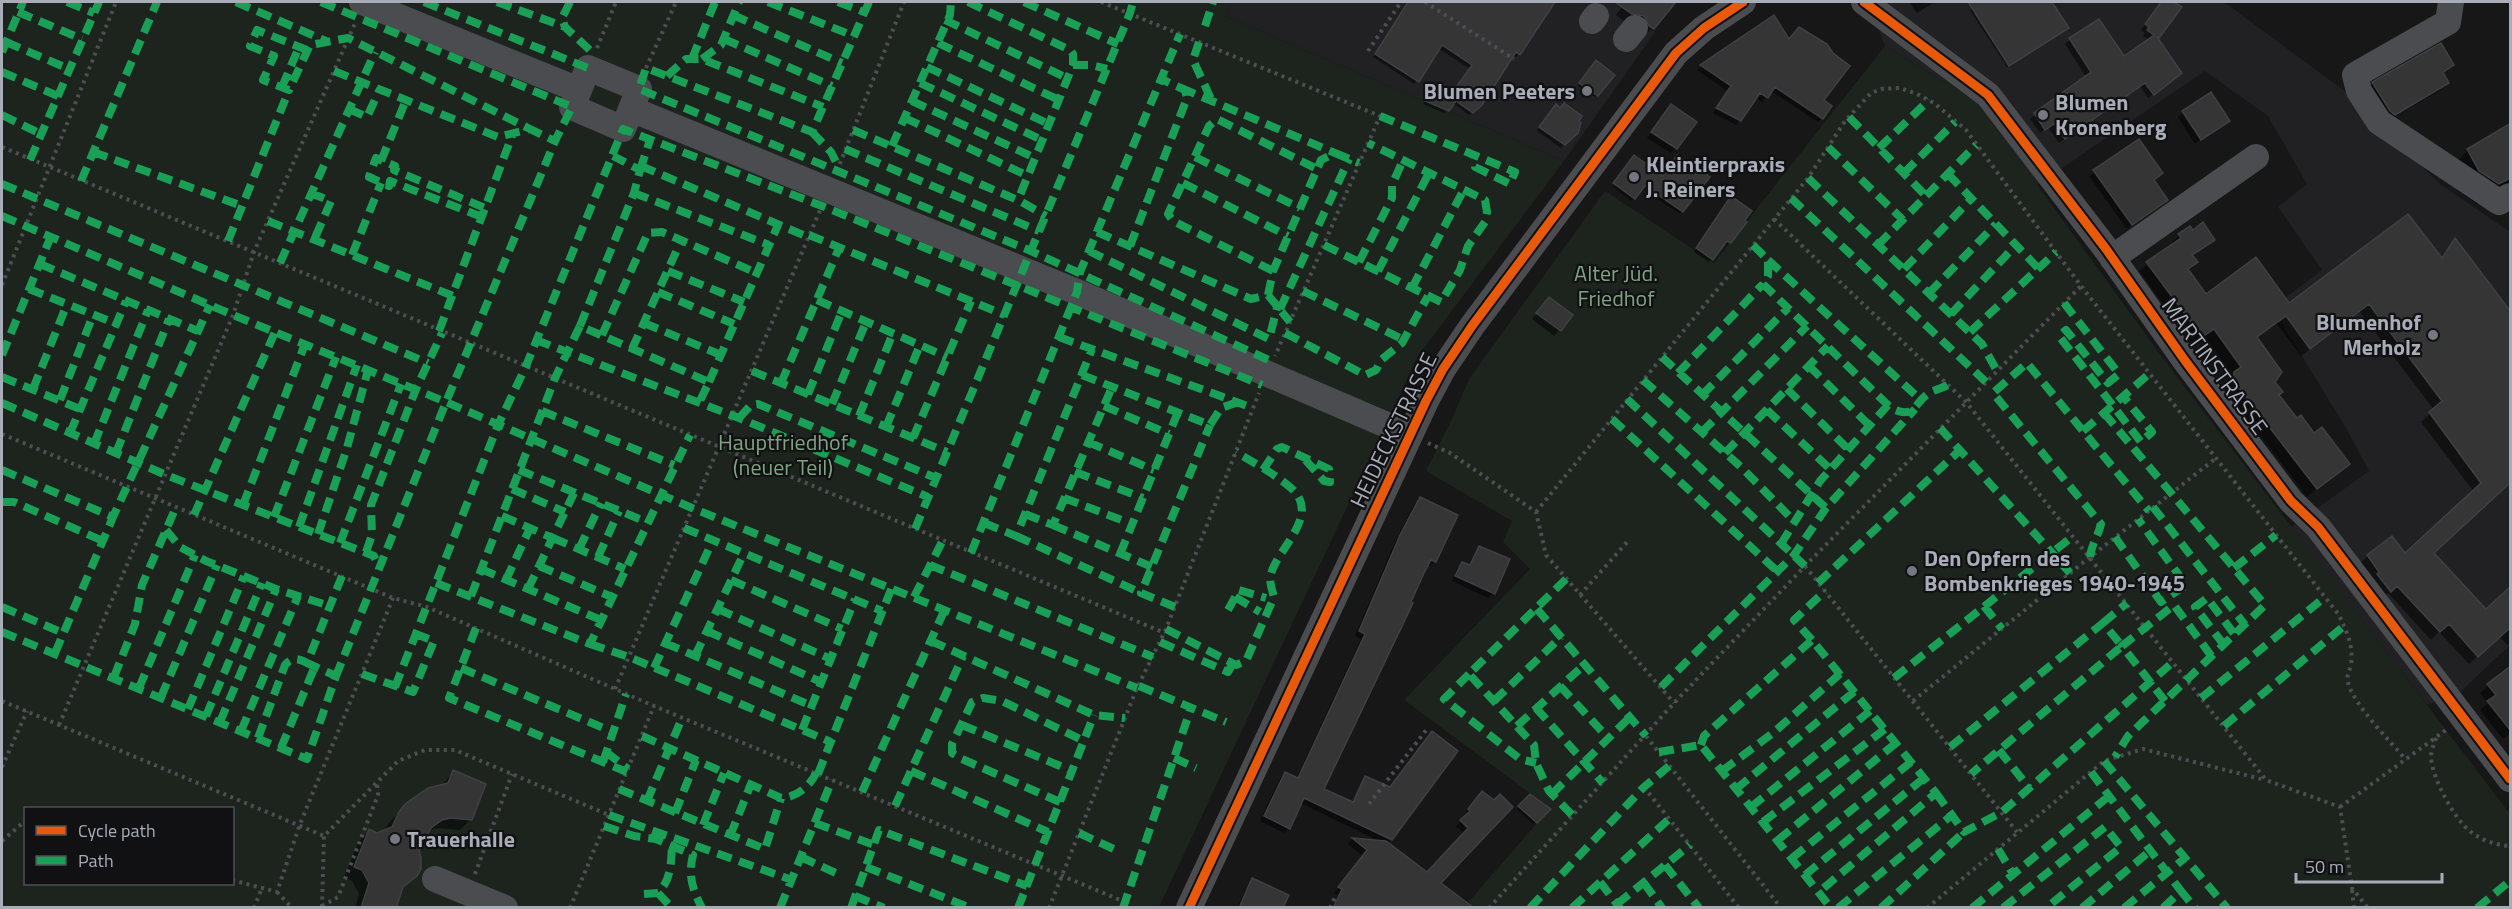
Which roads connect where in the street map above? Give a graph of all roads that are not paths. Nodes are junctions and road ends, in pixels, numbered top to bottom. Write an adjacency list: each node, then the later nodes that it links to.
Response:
1 (363, 2): 5 (street)
2 (1743, 2): 10 (street, HEIDECKSTRASSE)
3 (1864, 2): 9 (street, MARTINSTRASSE)
4 (2451, 2): 8 (street)
5 (584, 79): 6 (street); 6 (street)
6 (631, 109): 10 (street)
7 (2256, 158): 9 (street)
8 (2511, 196)
9 (2112, 258): 11 (street, MARTINSTRASSE)
10 (1410, 435): 14 (street, HEIDECKSTRASSE)
11 (2508, 772)
12 (435, 879): 13 (street)
13 (505, 908)
14 (1189, 908)

